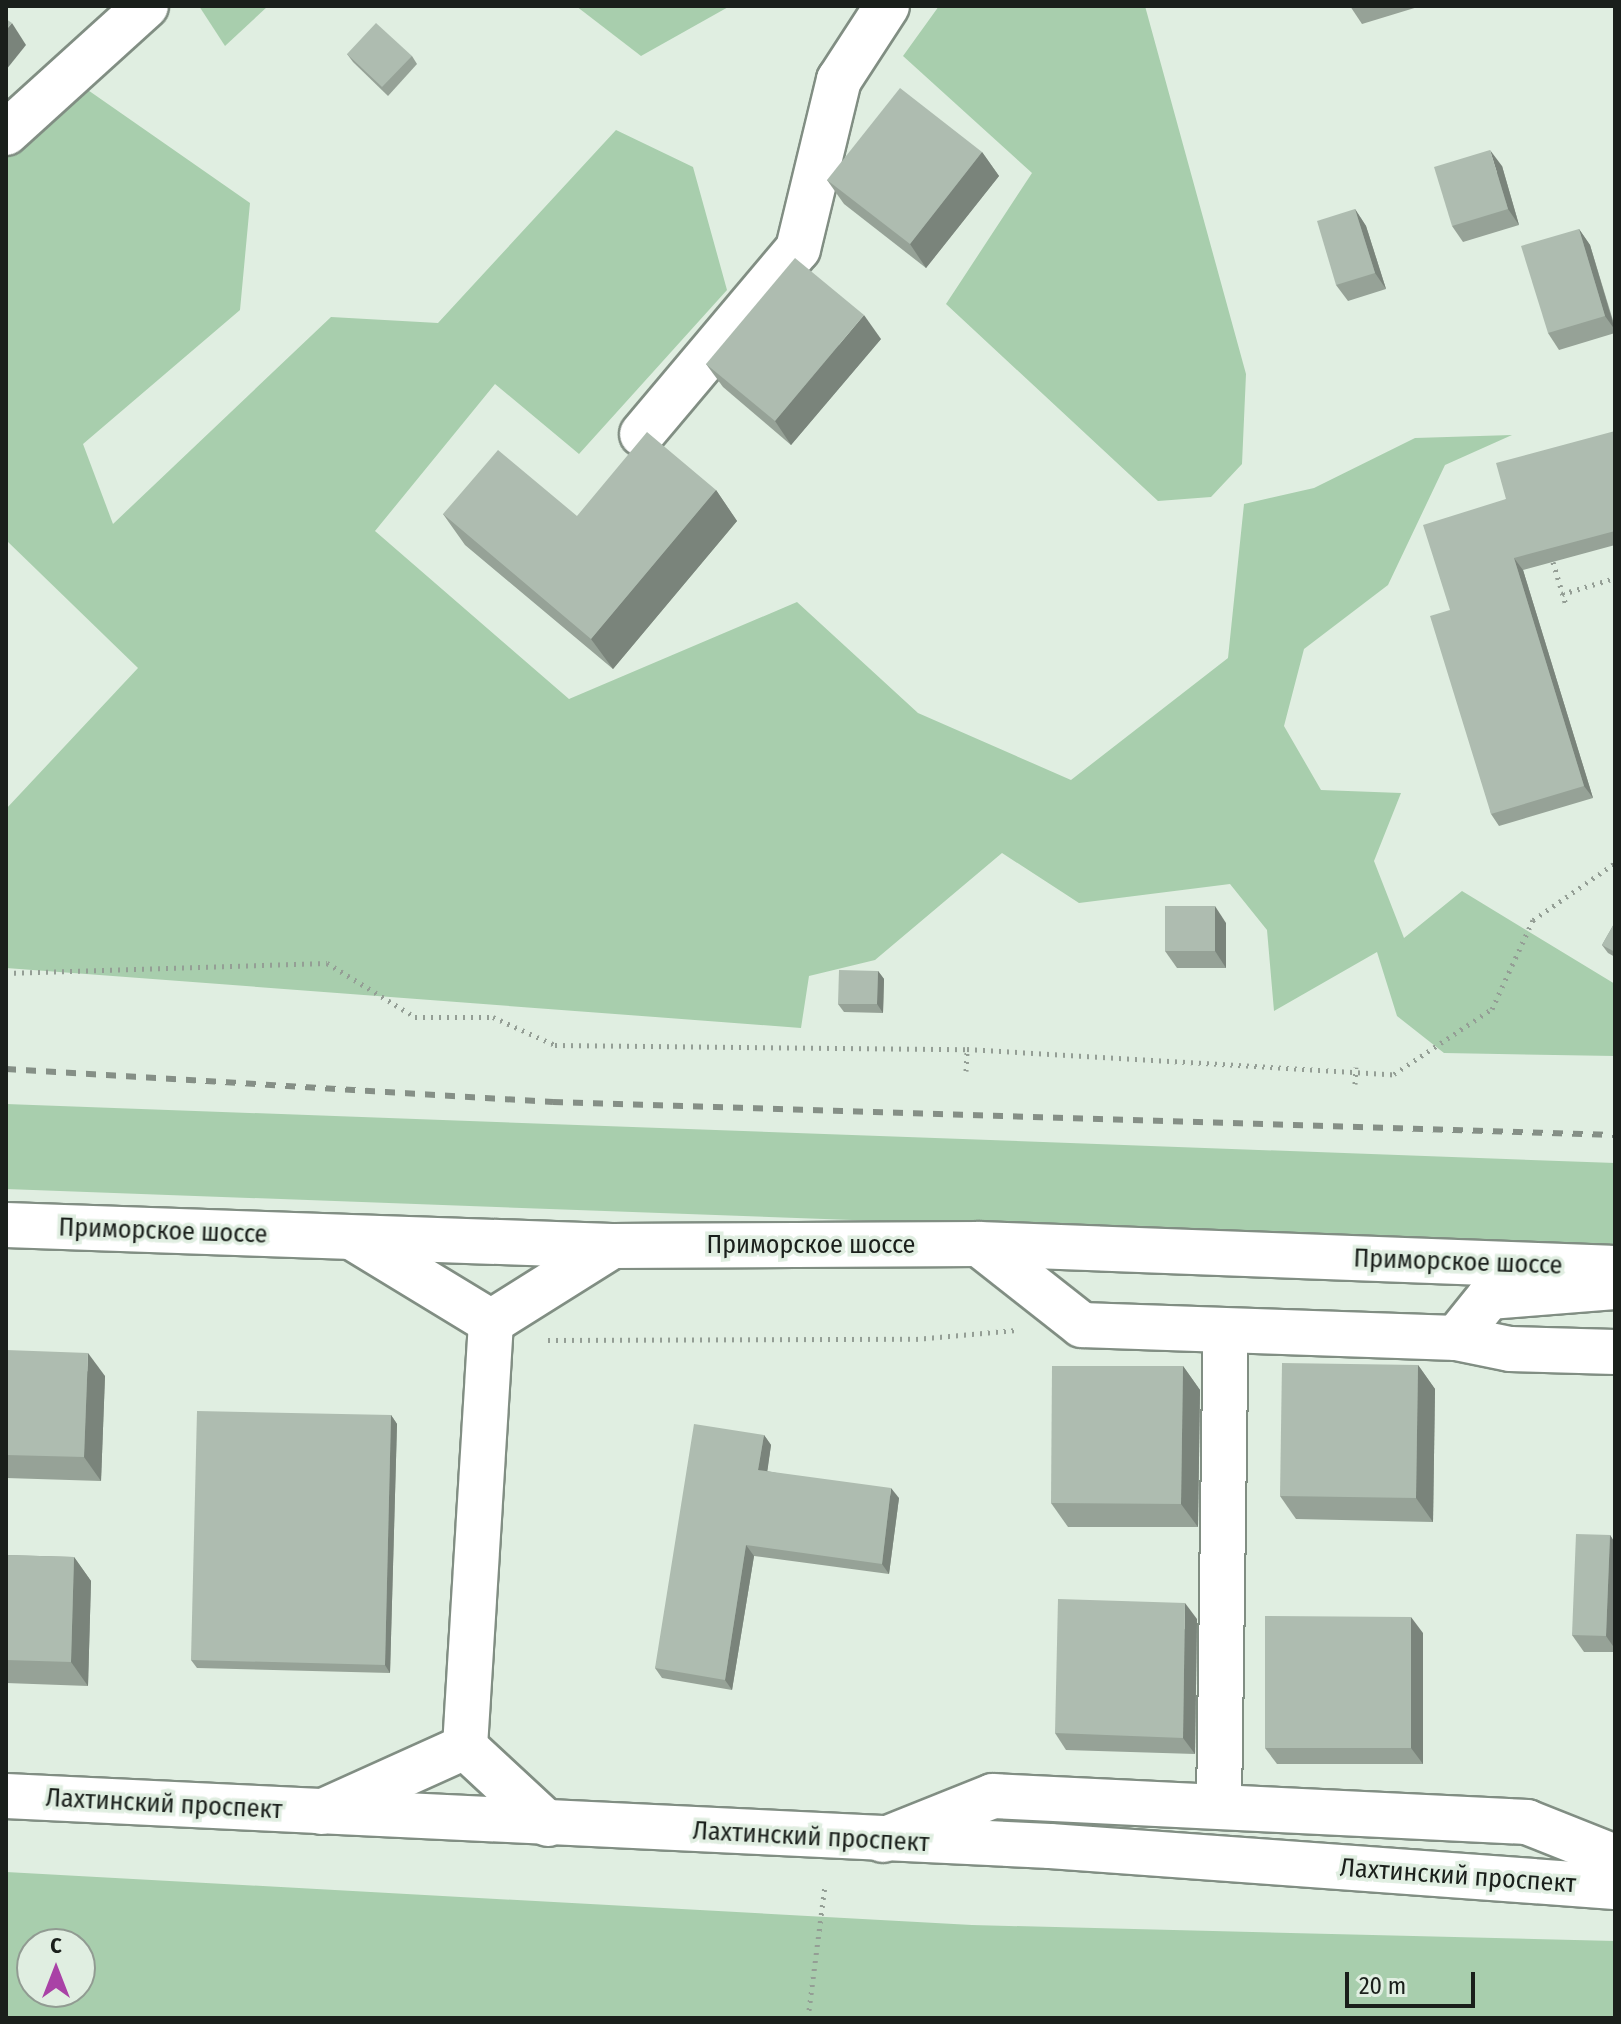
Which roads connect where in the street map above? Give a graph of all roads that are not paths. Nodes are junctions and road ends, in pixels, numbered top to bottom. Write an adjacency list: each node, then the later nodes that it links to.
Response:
1 (146, 6): 3 (main road)
2 (887, 6): 4 (main road)
3 (6, 133)
4 (642, 434)
5 (6, 1225): 6 (main road, Приморское шоссе)
6 (353, 1238): 8 (main road, Приморское шоссе); 12 (main road)
7 (979, 1244): 8 (main road, Приморское шоссе); 9 (main road, Приморское шоссе); 11 (main road)
8 (612, 1246): 12 (main road)
9 (1615, 1268)
10 (1615, 1287): 13 (main road)
11 (1226, 1331): 13 (main road); 17 (main road)
12 (490, 1332): 15 (main road)
13 (1456, 1338): 14 (main road)
14 (1615, 1352)
15 (465, 1747): 18 (main road); 19 (main road)
16 (6, 1796): 18 (main road, Лахтинский проспект)
17 (1219, 1805): 20 (main road); 21 (main road)
18 (321, 1812): 19 (main road, Лахтинский проспект)
19 (548, 1824): 20 (main road, Лахтинский проспект)
20 (881, 1841): 22 (main road, Лахтинский проспект)
21 (1615, 1857)
22 (1615, 1887)

